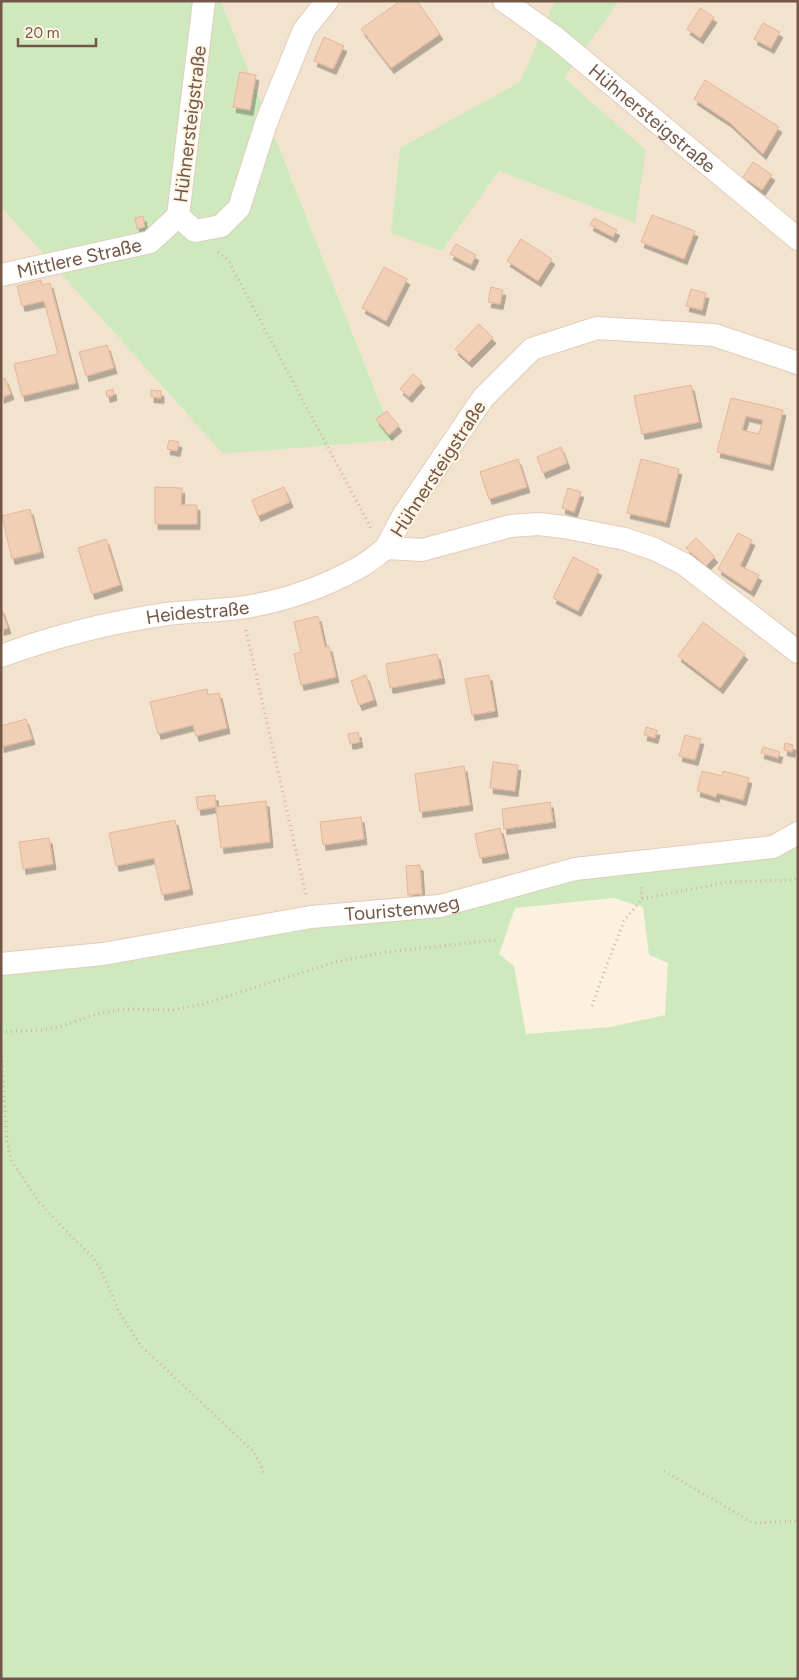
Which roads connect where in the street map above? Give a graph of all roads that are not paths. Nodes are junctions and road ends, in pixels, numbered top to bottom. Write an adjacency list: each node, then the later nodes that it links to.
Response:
1 (204, 1): 4 (street, Hühnersteigstraße)
2 (326, 1): 4 (street, Hühnersteigstraße)
3 (504, 1): 5 (street, Hühnersteigstraße)
4 (178, 216): 6 (street, Mittlere Straße)
5 (798, 239)
6 (1, 275)
7 (798, 363): 8 (street, Hühnersteigstraße)
8 (384, 549): 9 (street, Hühnersteigstraße); 10 (street, Heidestraße)
9 (798, 652)
10 (1, 656)
11 (797, 833): 12 (street, Touristenweg)
12 (1, 964)

